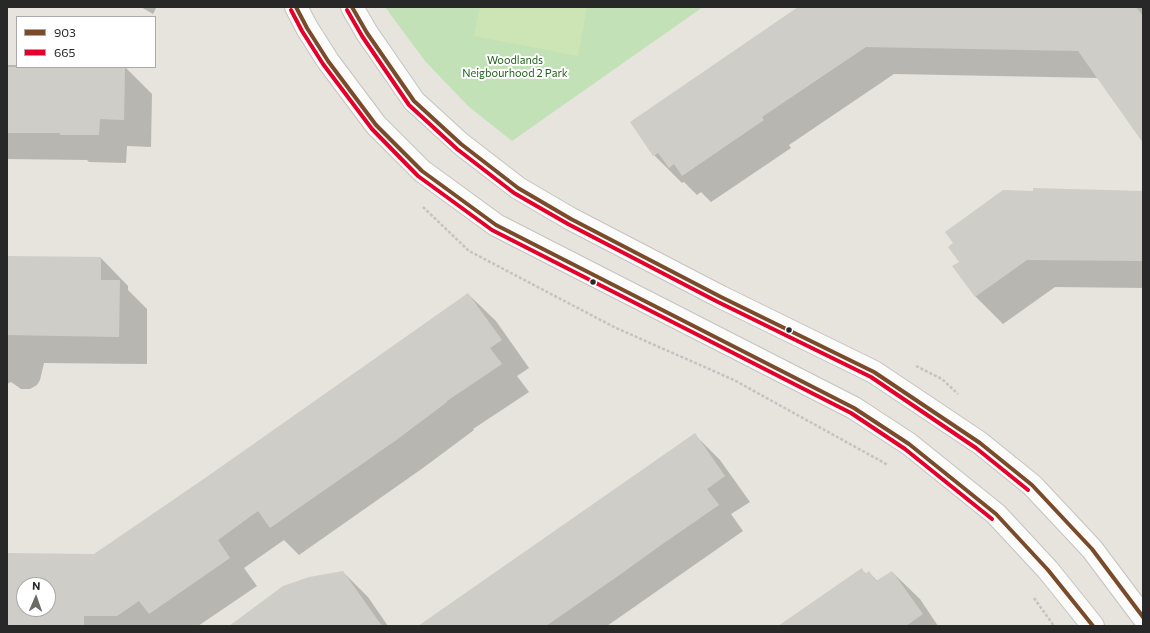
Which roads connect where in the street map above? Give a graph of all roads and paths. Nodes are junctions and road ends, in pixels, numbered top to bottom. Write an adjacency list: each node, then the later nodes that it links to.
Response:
1 (296, 7): 6 (street)
2 (352, 7): 5 (street)
3 (915, 365): 4 (path)
4 (963, 399)
5 (1143, 617)
6 (1093, 626)

